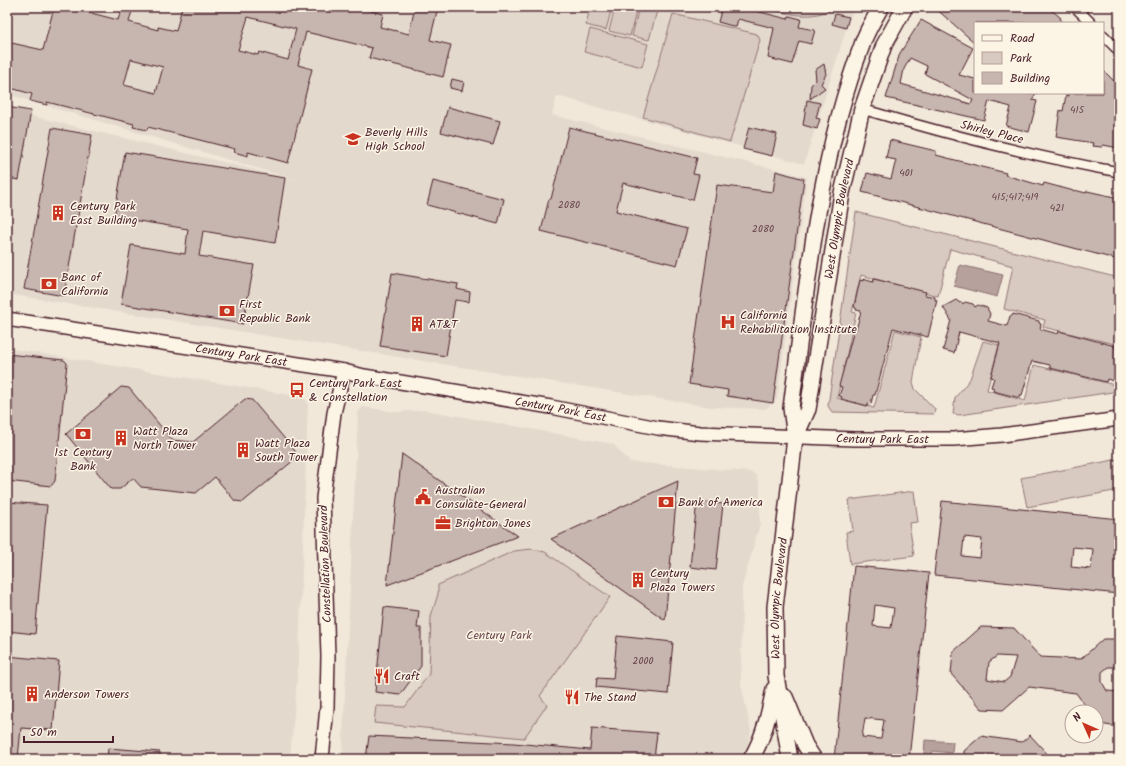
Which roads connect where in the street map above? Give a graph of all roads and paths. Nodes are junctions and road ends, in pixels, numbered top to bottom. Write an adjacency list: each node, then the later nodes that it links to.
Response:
1 (881, 7): 12 (main road, West Olympic Boulevard)
2 (905, 7): 7 (main road, West Olympic Boulevard)
3 (1075, 7): 4 (street)
4 (1090, 22)
5 (1104, 36): 6 (street)
6 (1119, 51)
7 (862, 109): 8 (street, Shirley Place); 12 (main road, West Olympic Boulevard)
8 (1119, 172)
9 (7, 319): 10 (main road, Century Park East)
10 (344, 371): 12 (main road, Century Park East); 14 (main road, Constellation Boulevard)
11 (1119, 419): 12 (main road, Century Park East)
12 (795, 438): 13 (main road, West Olympic Boulevard)
13 (776, 676): 15 (main road); 16 (main road, West Olympic Boulevard); 17 (main road)
14 (322, 759)
15 (751, 759)
16 (790, 759)
17 (814, 759)

